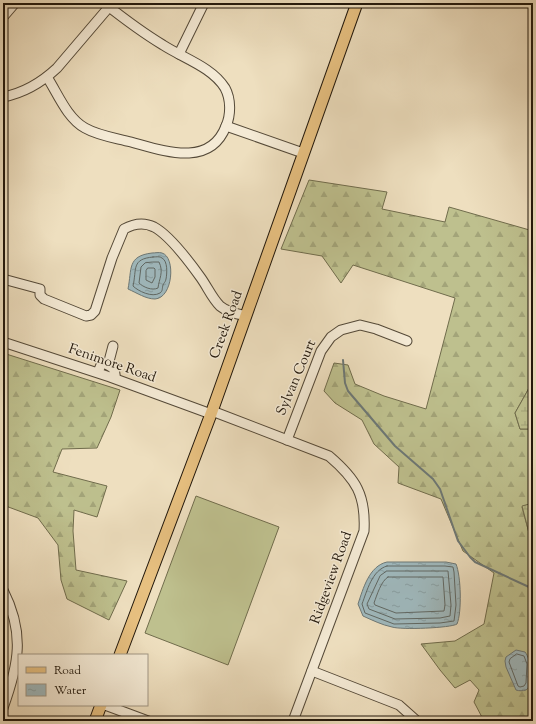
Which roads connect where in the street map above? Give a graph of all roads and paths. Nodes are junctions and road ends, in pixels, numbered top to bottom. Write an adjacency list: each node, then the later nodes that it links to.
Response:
1 (15, 3): 5 (street)
2 (204, 3): 6 (street)
3 (357, 3): 10 (main road, Creek Road)
4 (107, 5): 6 (street); 7 (street)
5 (3, 17)
6 (179, 54): 9 (street)
7 (48, 77): 8 (street); 9 (street)
8 (3, 97)
9 (226, 126): 10 (street)
10 (303, 153): 12 (main road, Creek Road)
11 (3, 278): 12 (street)
12 (246, 316): 19 (main road, Creek Road)
13 (407, 341): 20 (street, Sylvan Court)
14 (3, 342): 17 (street, Fenimore Road)
15 (113, 346): 16 (street)
16 (108, 365): 17 (street); 18 (street)
17 (98, 372): 18 (street, Fenimore Road)
18 (115, 378): 19 (street, Fenimore Road)
19 (211, 413): 20 (street, Ridgeview Road); 22 (main road, Creek Road)
20 (287, 440): 23 (street, Ridgeview Road)
21 (3, 590): 24 (street)
22 (120, 654)
23 (312, 671): 30 (street, Ridgeview Road); 31 (street)
24 (17, 676): 27 (street)
25 (101, 706): 28 (main road)
26 (107, 706): 29 (street)
27 (3, 708)
28 (95, 721)
29 (148, 721)
30 (293, 721)
31 (417, 721)

